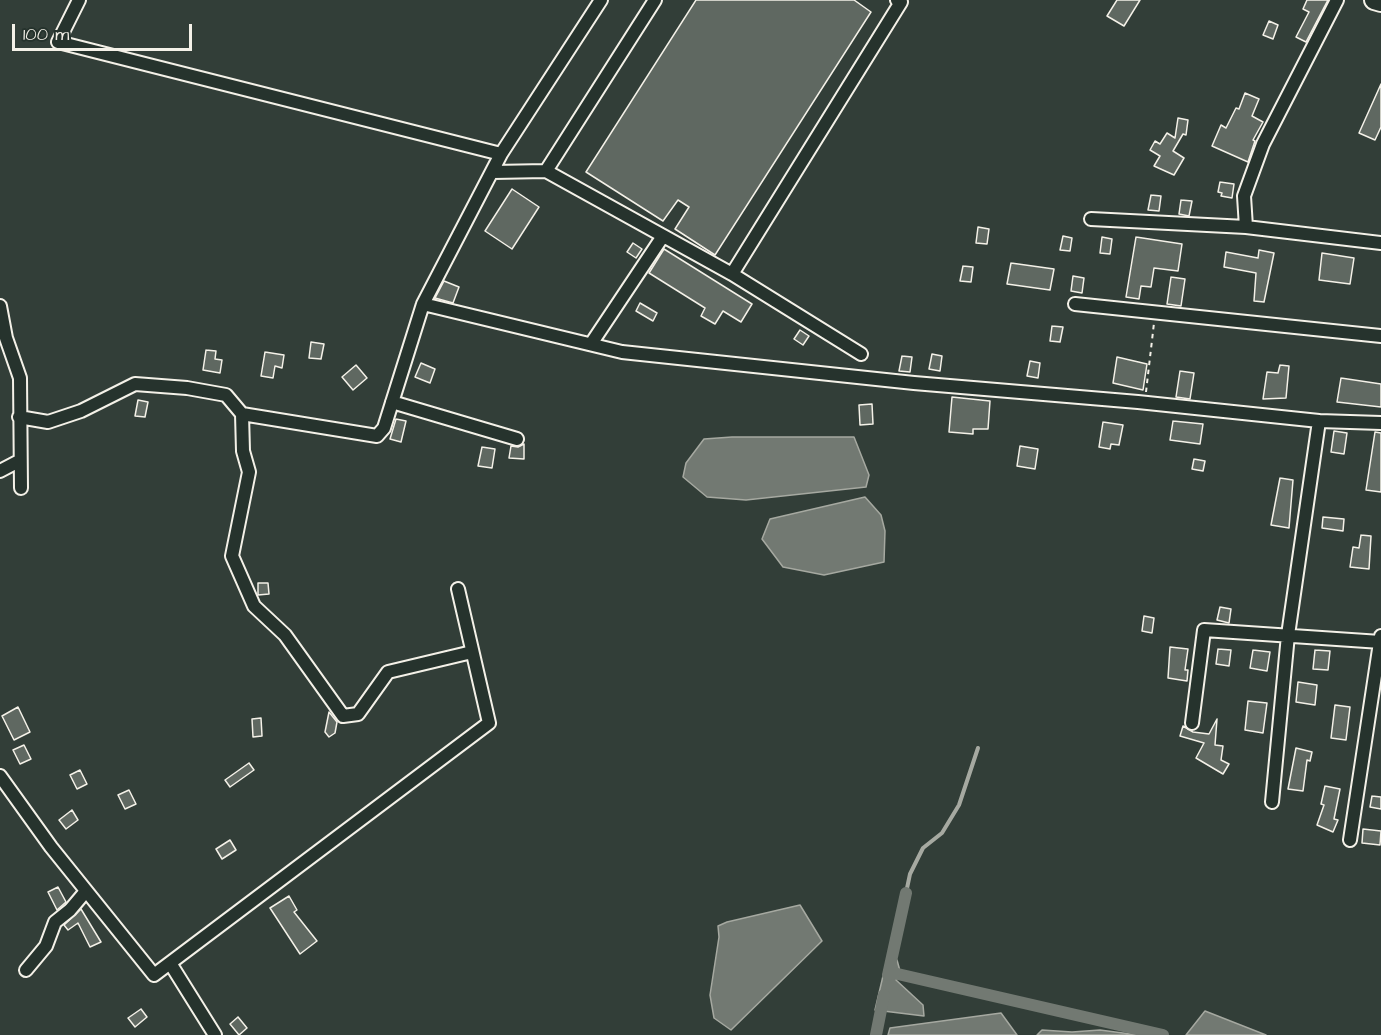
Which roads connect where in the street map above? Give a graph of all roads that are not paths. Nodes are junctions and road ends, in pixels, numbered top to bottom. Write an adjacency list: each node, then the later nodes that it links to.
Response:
1 (80, 0): 8 (street)
2 (601, 0): 8 (street)
3 (655, 0): 9 (street)
4 (897, 0): 15 (street)
5 (1337, 0): 12 (street)
6 (1374, 0): 7 (main road)
7 (1381, 2)
8 (501, 154): 10 (street)
9 (546, 171): 10 (street); 13 (street)
10 (493, 172): 16 (street)
11 (1091, 219): 12 (street)
12 (1246, 227): 14 (street)
13 (663, 236): 15 (street); 20 (street)
14 (1381, 243)
15 (732, 274): 21 (street)
16 (423, 304): 20 (street); 22 (street)
17 (1075, 304): 19 (street)
18 (0, 306): 24 (street)
19 (1381, 336)
20 (591, 344): 25 (street)
21 (861, 354)
22 (392, 402): 23 (street); 27 (street)
23 (242, 414): 24 (street); 34 (street)
24 (19, 417): 28 (street)
25 (1319, 421): 26 (street); 32 (street)
26 (1381, 423)
27 (517, 439)
28 (19, 461): 29 (street); 30 (street)
29 (0, 471)
30 (21, 488)
31 (458, 589): 34 (street)
32 (1288, 635): 33 (street); 35 (street); 37 (street)
33 (1381, 639): 38 (street)
34 (472, 652): 40 (street)
35 (1192, 723)
36 (0, 776): 39 (street)
37 (1272, 802)
38 (1350, 840)
39 (86, 891): 40 (street); 41 (street)
40 (170, 963): 42 (street)
41 (26, 970)
42 (216, 1035)

